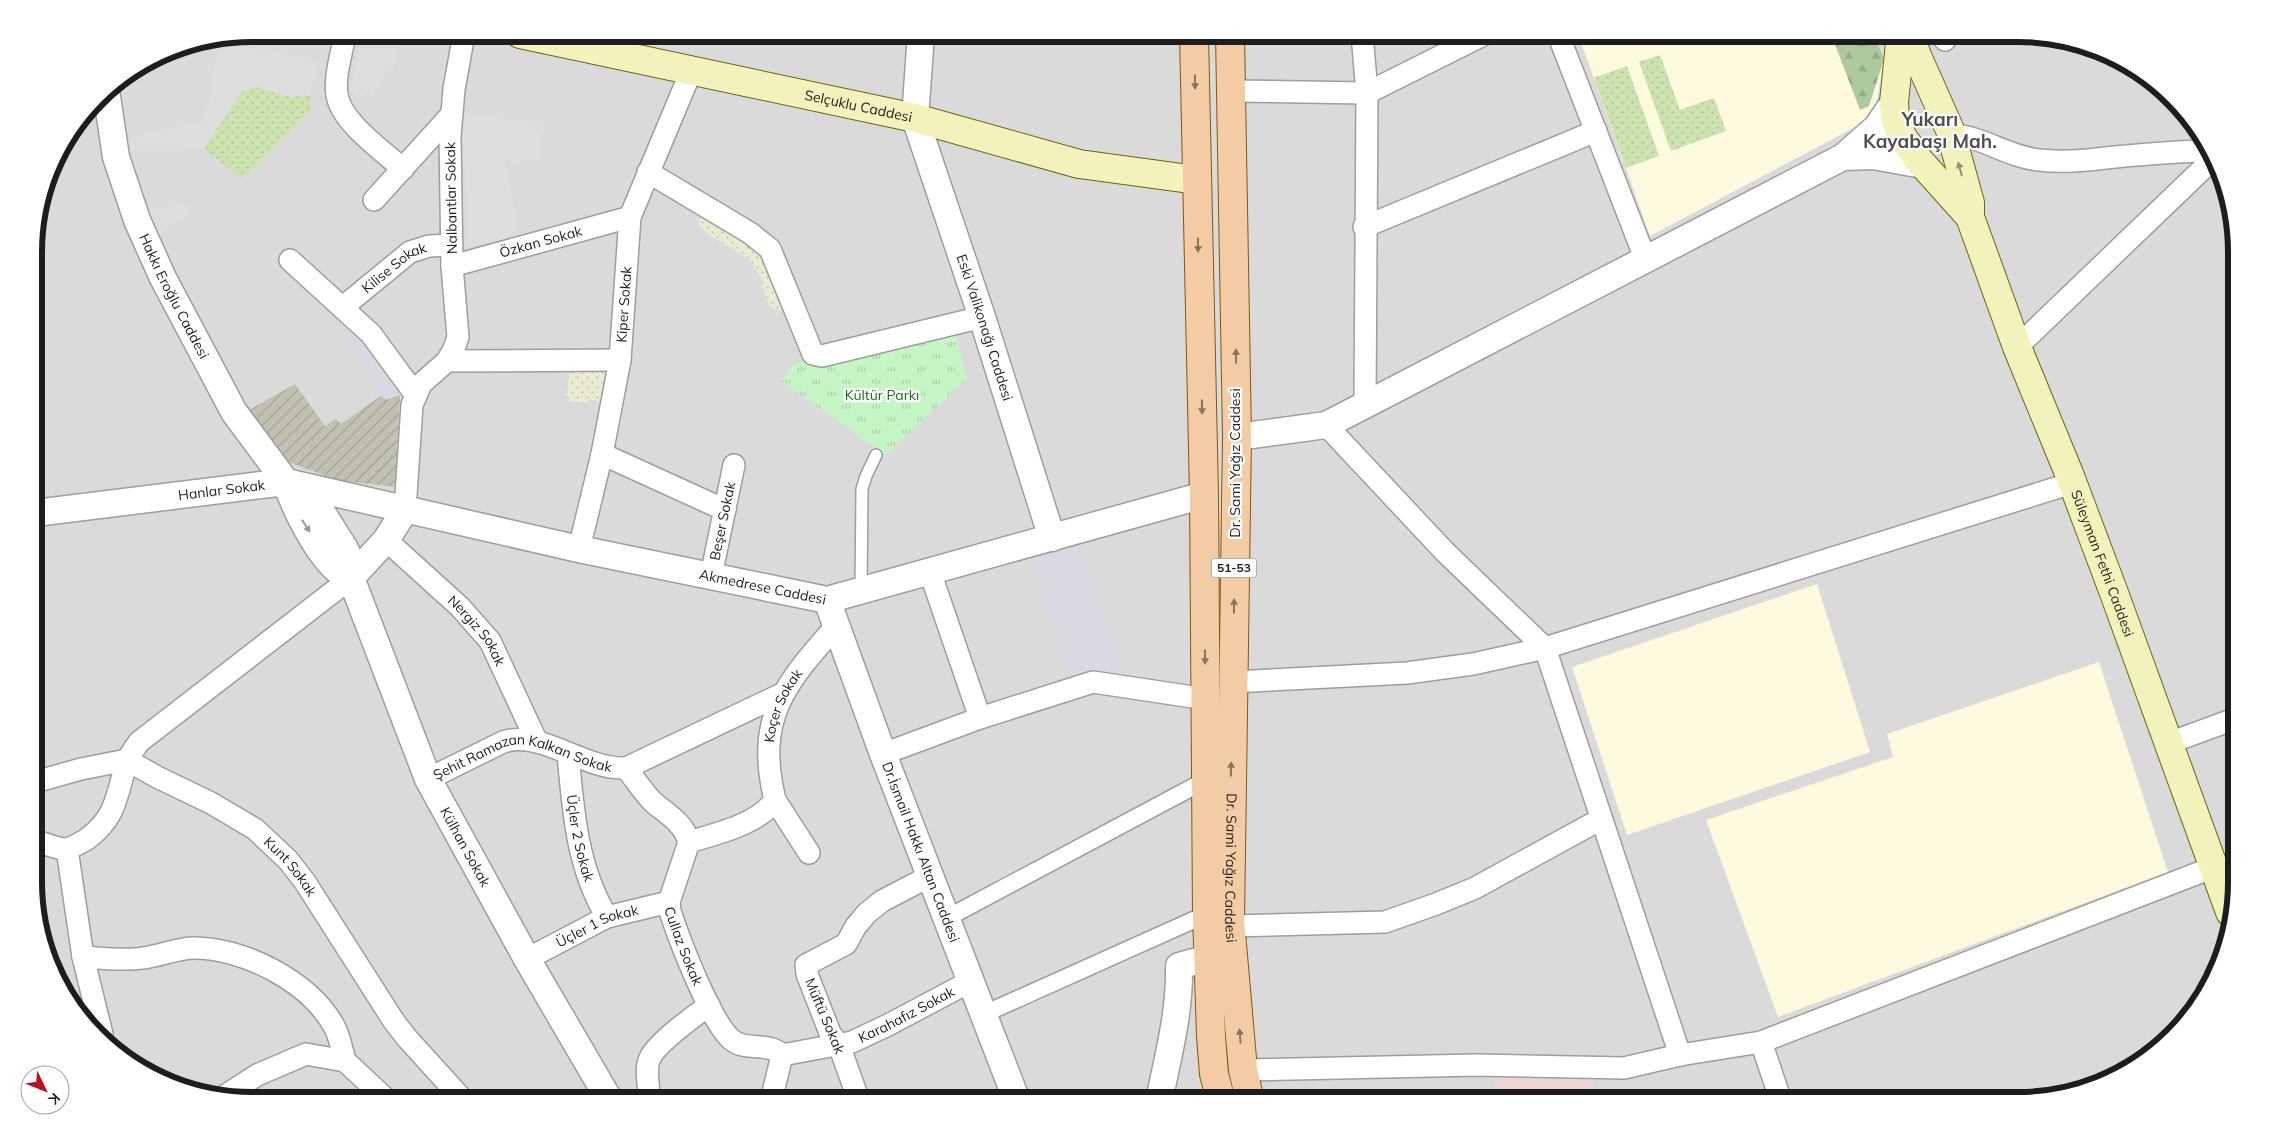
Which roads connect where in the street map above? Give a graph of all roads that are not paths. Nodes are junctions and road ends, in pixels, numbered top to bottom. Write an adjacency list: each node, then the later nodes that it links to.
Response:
1 (344, 42): 25 (street)
2 (463, 42): 17 (street, Nalbantlar Sokak)
3 (559, 42): 12 (main road, Selçuklu Caddesi)
4 (920, 42): 18 (street)
5 (1194, 42): 27 (main road, Dr. Sami Yağız Caddesi / 51-53, one-way to 27)
6 (1230, 42): 13 (main road, Dr. Sami Yağız Caddesi / 51-53)
7 (1363, 42): 14 (street)
8 (1469, 42): 14 (street)
9 (1561, 42): 19 (street)
10 (1900, 42): 15 (main road, Süleyman Fethi Caddesi)
11 (1913, 42): 20 (main road, Süleyman Fethi Caddesi)
12 (692, 69): 18 (main road, Selçuklu Caddesi); 26 (street, Kiper Sokak)
13 (1232, 91): 14 (street); 43 (main road, Dr. Sami Yağız Caddesi / 51-53, one-way to 13)
14 (1367, 93): 31 (street)
15 (1894, 102): 22 (street); 24 (main road, Süleyman Fethi Caddesi)
16 (104, 104): 47 (street, Hakkı Eroğlu Caddesi)
17 (451, 114): 25 (street); 32 (street, Nalbantlar Sokak)
18 (915, 118): 27 (main road, Selçuklu Caddesi); 36 (street, Eski Valikonağı Caddesi)
19 (1596, 131): 31 (street); 33 (street)
20 (1952, 135): 21 (street); 30 (main road, Süleyman Fethi Caddesi, one-way to 20)
21 (2202, 151)
22 (1843, 157): 24 (street); 33 (street)
23 (2209, 163): 37 (street)
24 (1923, 165): 30 (main road, Süleyman Fethi Caddesi)
25 (403, 168): 28 (street)
26 (648, 172): 29 (street, Kiper Sokak); 36 (street)
27 (1197, 180): 49 (main road, Dr. Sami Yağız Caddesi / 51-53, one-way to 49)
28 (374, 200)
29 (630, 217): 32 (street, Özkan Sokak); 38 (street, Kiper Sokak)
30 (1970, 217): 37 (main road, Süleyman Fethi Caddesi)
31 (1364, 227): 41 (street)
32 (452, 255): 35 (street, Kilise Sokak); 39 (street, Nalbantlar Sokak)
33 (1645, 258): 41 (street)
34 (290, 260): 35 (street)
35 (343, 307): 40 (street)
36 (982, 317): 53 (street, Eski Valikonağı Caddesi)
37 (2017, 347): 48 (main road, Süleyman Fethi Caddesi)
38 (620, 360): 39 (street); 44 (street, Kiper Sokak)
39 (447, 361): 40 (street, Nalbantlar Sokak)
40 (415, 394): 50 (street, Nalbantlar Sokak)
41 (1365, 405): 42 (street)
42 (1326, 425): 43 (street); 62 (street)
43 (1237, 438): 63 (main road, Dr. Sami Yağız Caddesi / 51-53, one-way to 43)
44 (602, 454): 51 (street); 55 (street, Kiper Sokak)
45 (876, 455): 59 (lane)
46 (734, 465): 51 (street, Beşer Sokak)
47 (286, 482): 50 (street, Hanlar Sokak); 52 (street, Hanlar Sokak); 58 (street)
48 (2072, 482): 62 (street); 69 (main road, Süleyman Fethi Caddesi)
49 (1204, 495): 53 (street, Akmedrese Caddesi); 65 (main road, Dr. Sami Yağız Caddesi / 51-53, one-way to 65)
50 (405, 510): 54 (street); 55 (street, Akmedrese Caddesi)
51 (725, 510): 57 (street, Beşer Sokak)
52 (42, 512)
53 (1052, 538): 56 (street, Akmedrese Caddesi)
54 (386, 540): 58 (street); 68 (street, Nergiz Sokak)
55 (579, 549): 57 (street, Akmedrese Caddesi)
56 (930, 572): 59 (street, Akmedrese Caddesi); 66 (street)
57 (711, 576): 60 (street, Akmedrese Caddesi)
58 (351, 578): 72 (street); 74 (street, Külhan Sokak)
59 (861, 591): 60 (street, Akmedrese Caddesi)
60 (827, 600): 61 (street, Dr.İsmail Hakkı Altan Caddesi)
61 (837, 624): 64 (street, Koçer Sokak); 71 (street, Dr.İsmail Hakkı Altan Caddesi)
62 (1545, 648): 63 (street); 78 (street)
63 (1232, 682): 89 (main road, Dr. Sami Yağız Caddesi / 51-53, one-way to 63)
64 (784, 693): 73 (street, Şehit Ramazan Kalkan Sokak); 77 (street, Koçer Sokak)
65 (1206, 699): 66 (street); 76 (main road, Dr. Sami Yağız Caddesi / 51-53)
66 (980, 718): 71 (street)
67 (2228, 723): 69 (street)
68 (537, 742): 70 (street, Şehit Ramazan Kalkan Sokak); 74 (street, Şehit Ramazan Kalkan Sokak)
69 (2169, 743): 83 (main road, Süleyman Fethi Caddesi)
70 (568, 754): 73 (street, Şehit Ramazan Kalkan Sokak); 87 (street, Üçler 2 Sokak)
71 (883, 754): 84 (street, Dr.İsmail Hakkı Altan Caddesi)
72 (127, 760): 75 (street); 81 (street); 105 (street, Kunt Sokak)
73 (626, 768): 79 (street)
74 (428, 779): 92 (street, Külhan Sokak)
75 (42, 780)
76 (1206, 780): 88 (street); 89 (main road, Dr. Sami Yağız Caddesi / 51-53)
77 (775, 800): 79 (street); 82 (street, Koçer Sokak)
78 (1601, 819): 89 (street); 99 (street)
79 (689, 842): 85 (street, Cullaz Sokak)
80 (42, 843): 81 (street)
81 (66, 849): 90 (street)
82 (809, 853)
83 (2214, 867): 86 (main road, Süleyman Fethi Caddesi); 97 (street)
84 (930, 876): 88 (street, Dr.İsmail Hakkı Altan Caddesi); 98 (street, Müftü Sokak)
85 (669, 902): 87 (street, Üçler 1 Sokak); 94 (street, Cullaz Sokak)
86 (2227, 905)
87 (607, 917): 92 (street, Üçler 1 Sokak)
88 (947, 918): 93 (street, Dr.İsmail Hakkı Altan Caddesi)
89 (1218, 920): 91 (main road, Dr. Sami Yağız Caddesi / 51-53); 95 (street); 102 (main road, Dr. Sami Yağız Caddesi / 51-53, one-way to 89)
90 (82, 957): 96 (street); 101 (street)
91 (1208, 958): 111 (street); 112 (main road, Dr. Sami Yağız Caddesi / 51-53)
92 (527, 959): 106 (street, Külhan Sokak)
93 (971, 981): 95 (street, Dr.İsmail Hakkı Altan Caddesi); 98 (street, Karahafız Sokak)
94 (709, 1005): 100 (street, Cullaz Sokak); 107 (street)
95 (984, 1014): 110 (street, Dr.İsmail Hakkı Altan Caddesi)
96 (100, 1027)
97 (1761, 1042): 99 (street); 114 (street)
98 (839, 1045): 100 (street, Karahafız Sokak); 109 (street, Müftü Sokak)
99 (1680, 1054): 102 (street)
100 (782, 1055): 108 (street)
101 (345, 1061): 103 (street); 104 (street)
102 (1243, 1070): 113 (main road, Dr. Sami Yağız Caddesi / 51-53)
103 (231, 1091)
104 (378, 1092)
105 (456, 1092)
106 (605, 1092)
107 (649, 1092)
108 (774, 1092)
109 (856, 1092)
110 (1014, 1092)
111 (1161, 1092)
112 (1219, 1092)
113 (1248, 1092)
114 (1778, 1092)

